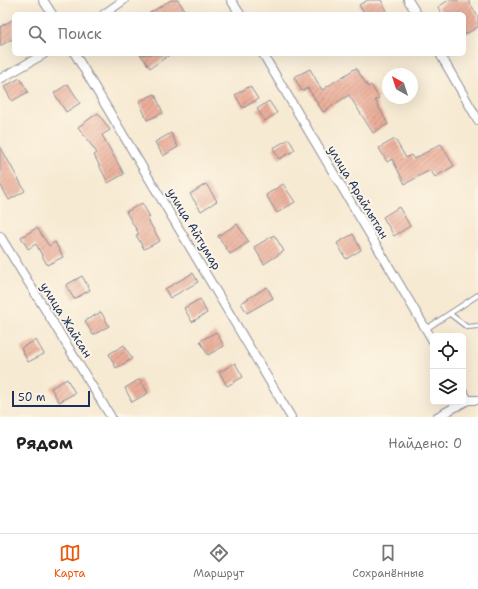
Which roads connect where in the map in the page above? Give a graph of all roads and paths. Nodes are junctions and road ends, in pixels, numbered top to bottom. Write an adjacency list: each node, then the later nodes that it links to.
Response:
1 (43, 0): 5 (street)
2 (124, 0): 6 (street)
3 (231, 0): 7 (street)
4 (408, 0): 8 (street)
5 (51, 12)
6 (107, 12)
7 (239, 12)
8 (416, 12)
9 (40, 56): 13 (street)
10 (76, 56): 25 (street, улица Айтумар)
11 (264, 56): 19 (street, улица Арайлытан)
12 (441, 56): 14 (street)
13 (0, 79)
14 (478, 120)
15 (0, 236): 24 (street, улица Жайсан)
16 (478, 295): 17 (lane)
17 (450, 314): 18 (lane); 19 (lane)
18 (478, 326)
19 (426, 329): 20 (street, улица Арайлытан)
20 (430, 336)
21 (466, 397): 22 (street)
22 (468, 400): 23 (street); 26 (street)
23 (478, 400)
24 (111, 417)
25 (291, 417)
26 (437, 417)

